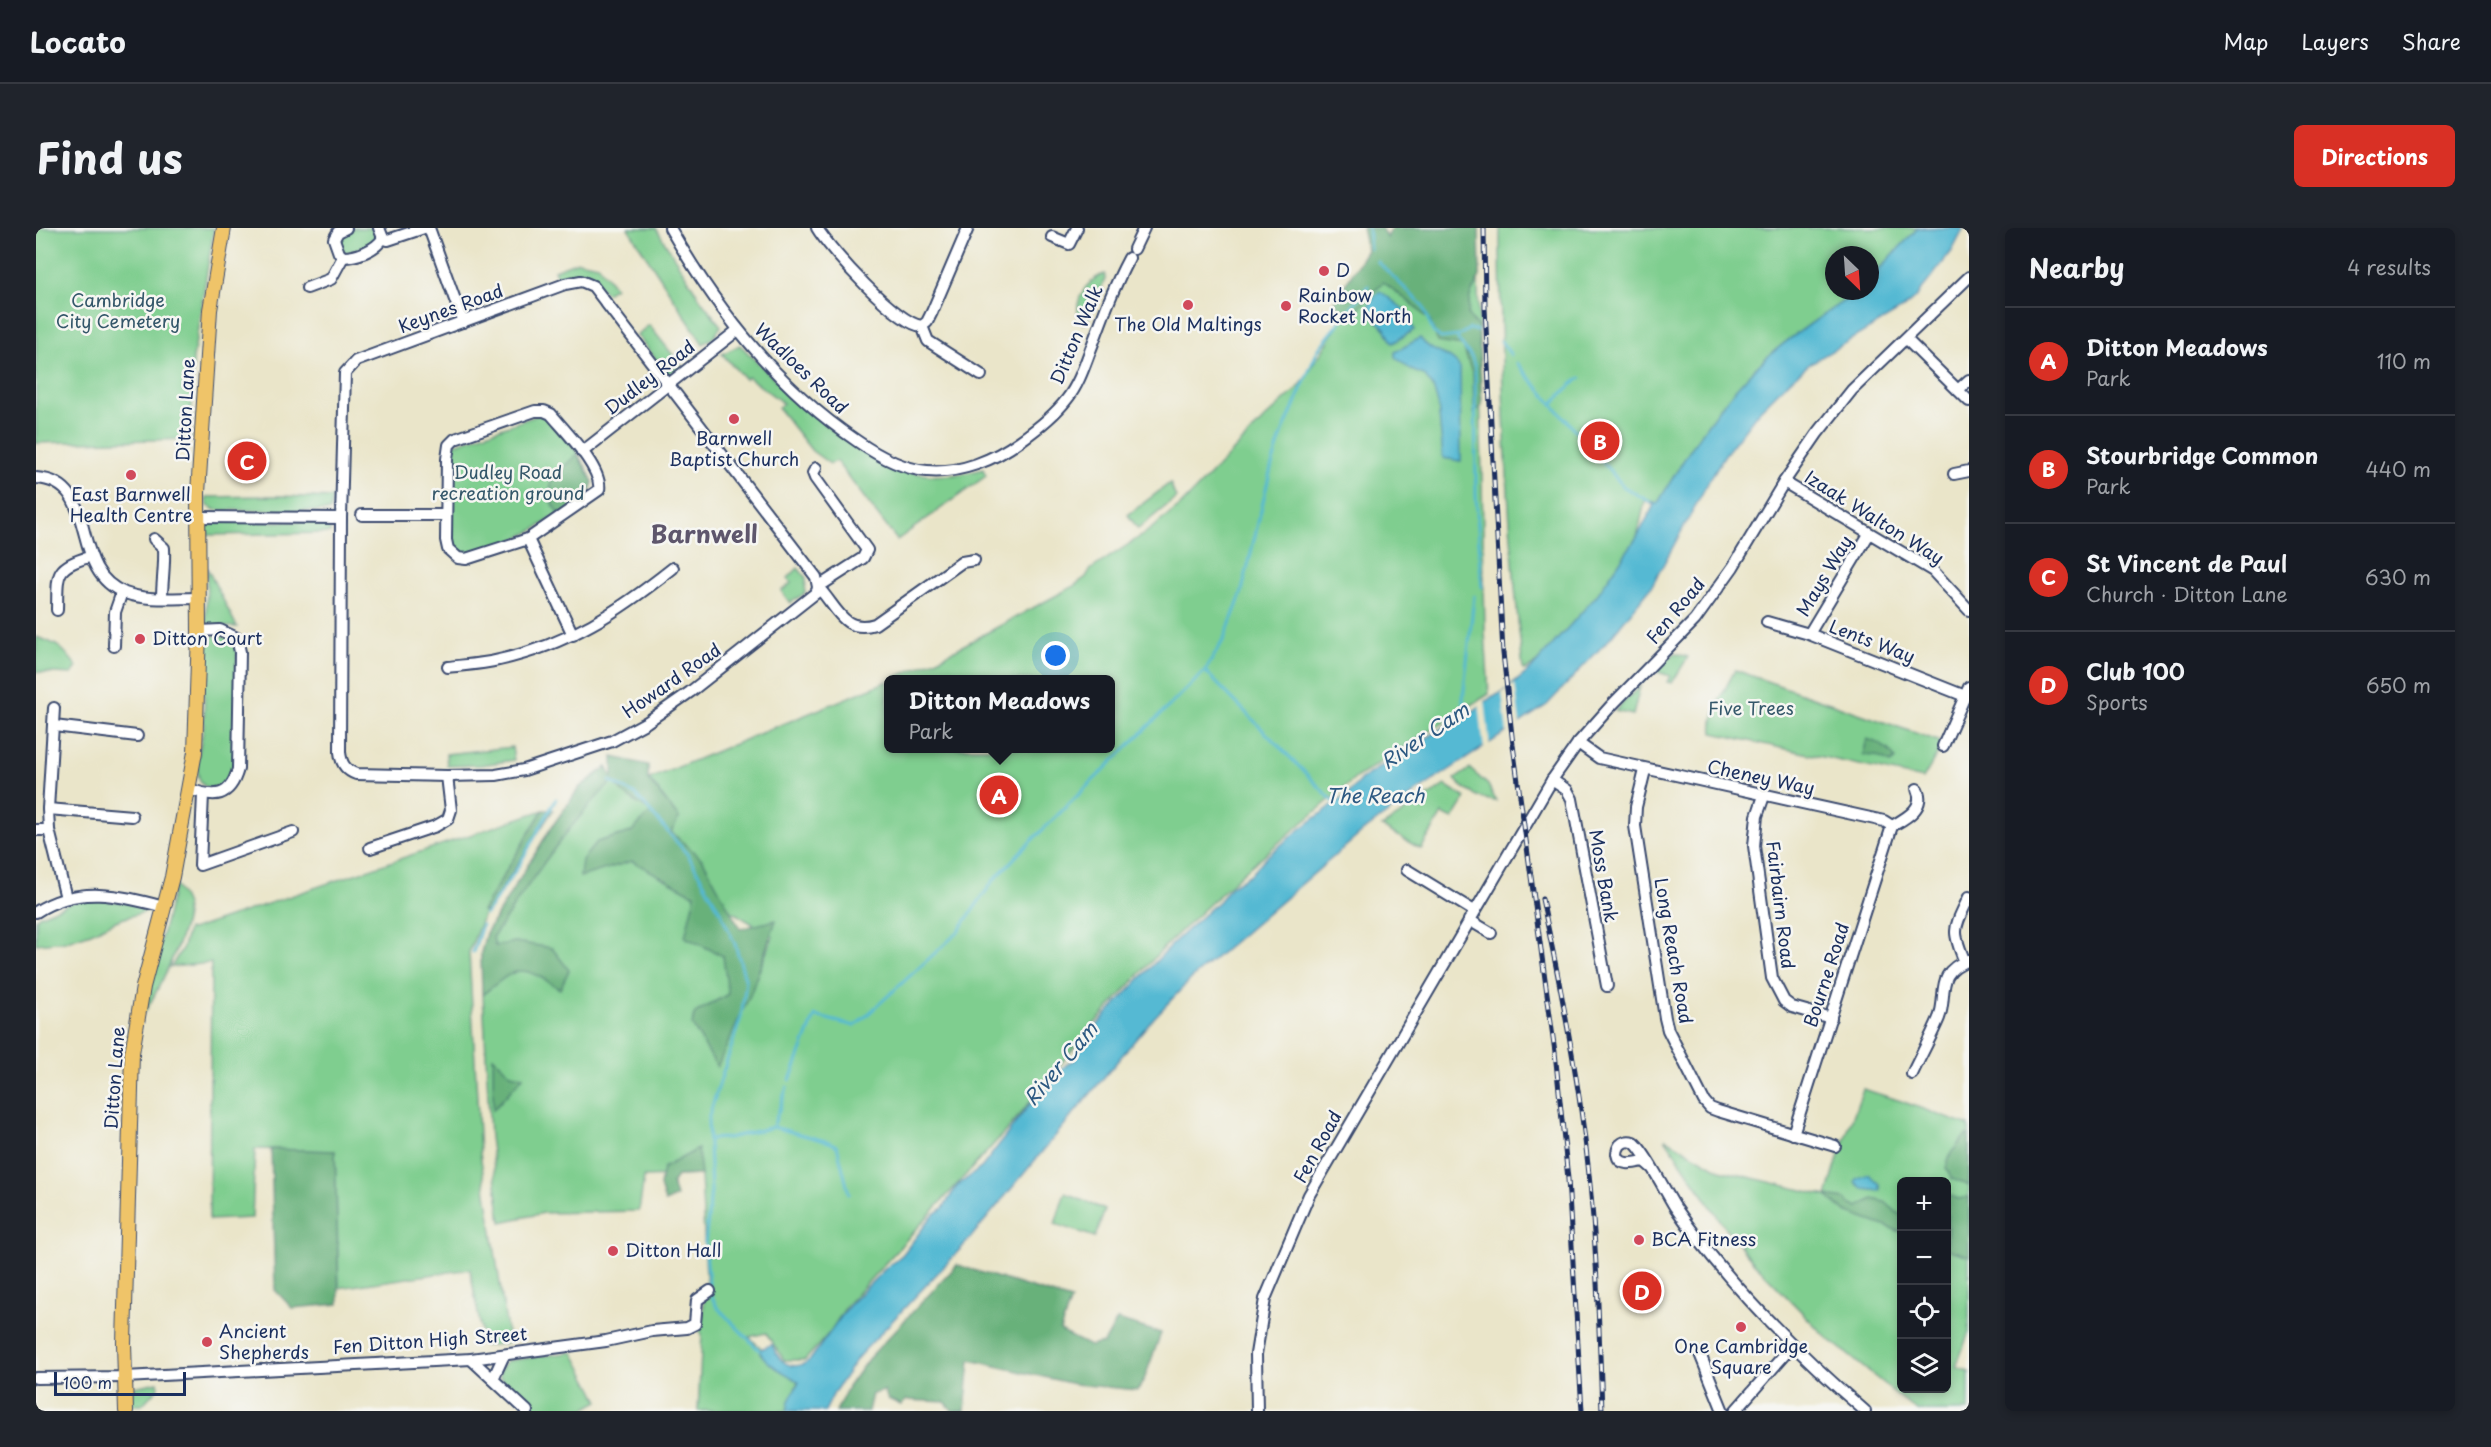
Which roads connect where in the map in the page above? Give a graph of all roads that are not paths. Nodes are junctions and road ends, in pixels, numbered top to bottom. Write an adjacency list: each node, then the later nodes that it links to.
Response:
1 (224, 228): 33 (main road, Ditton Lane)
2 (346, 228): 12 (street)
3 (424, 228): 10 (street)
4 (429, 228): 15 (street)
5 (670, 228): 17 (street, Wadloes Road)
6 (817, 228): 16 (street)
7 (968, 228): 16 (street)
8 (1077, 228): 11 (street)
9 (1144, 228): 25 (street, Ditton Walk)
10 (381, 233): 12 (street)
11 (1052, 237)
12 (343, 256): 14 (street)
13 (1969, 277): 18 (street, Fen Road)
14 (307, 288)
15 (463, 322): 21 (street, Keynes Road); 34 (street, Keynes Road)
16 (922, 326): 19 (street)
17 (738, 330): 21 (street, Dudley Road); 25 (street, Wadloes Road)
18 (1906, 339): 22 (street); 30 (street, Fen Road)
19 (981, 375)
20 (1969, 380): 22 (street)
21 (668, 384): 24 (street, Dudley Road); 41 (street)
22 (1958, 390): 23 (street)
23 (1969, 401)
24 (582, 452): 32 (street); 37 (street)
25 (988, 461)
26 (816, 468): 41 (street, Howard Road)
27 (1969, 471): 28 (street)
28 (1954, 474)
29 (36, 478): 38 (street)
30 (1784, 482): 35 (street, Izaak Walton Way); 57 (street, Fen Road)
31 (363, 515): 32 (street)
32 (446, 515): 37 (street)
33 (198, 517): 34 (street); 44 (main road, Ditton Lane)
34 (341, 518): 60 (street, Howard Road)
35 (1869, 534): 46 (street, Izaak Walton Way); 49 (street, Mays Way)
36 (154, 539): 43 (street)
37 (528, 539): 50 (street)
38 (90, 557): 42 (street); 45 (street)
39 (974, 560): 41 (street)
40 (674, 568): 50 (street)
41 (819, 587): 60 (street, Howard Road)
42 (122, 592): 43 (street); 51 (street)
43 (162, 598): 44 (street)
44 (198, 598): 48 (main road, Ditton Lane)
45 (57, 610)
46 (1969, 610)
47 (1767, 622): 49 (street, Lents Way)
48 (199, 631): 62 (main road, Ditton Lane); 64 (street)
49 (1809, 634): 53 (street, Lents Way)
50 (573, 635): 52 (street)
51 (114, 646)
52 (448, 668)
53 (1967, 691): 58 (street)
54 (54, 708): 55 (street)
55 (54, 726): 56 (street); 66 (street)
56 (137, 736)
57 (1578, 743): 59 (street, Cheney Way); 61 (street, Fen Road)
58 (1943, 746)
59 (1645, 770): 65 (street, Cheney Way); 84 (street, Long Reach Road)
60 (447, 776): 72 (street)
61 (1552, 780): 78 (street, Fen Road); 81 (street, Moss Bank)
62 (189, 789): 64 (street); 76 (main road, Ditton Lane)
63 (1917, 789): 68 (street)
64 (203, 794): 71 (street)
65 (1764, 796): 68 (street, Cheney Way); 82 (street, Fairbairn Road)
66 (48, 809): 67 (street); 70 (street)
67 (132, 816)
68 (1892, 826): 82 (street, Bourne Road)
69 (36, 830): 70 (street)
70 (49, 830): 75 (street)
71 (293, 832)
72 (370, 848)
73 (1407, 870): 78 (street)
74 (1969, 897): 80 (street)
75 (66, 898): 76 (street); 77 (street)
76 (164, 907): 94 (main road, Ditton Lane)
77 (36, 912)
78 (1471, 916): 79 (street); 99 (street, Fen Road)
79 (1491, 933)
80 (1967, 961): 83 (street)
81 (1607, 986)
82 (1831, 1018): 84 (street, Bourne Road)
83 (1912, 1074)
84 (1793, 1134): 86 (street, Long Reach Road)
85 (1638, 1146): 87 (street); 87 (street); 88 (street)
86 (1835, 1146)
87 (1633, 1163): 88 (street)
88 (1652, 1168): 90 (street)
89 (710, 1291): 92 (street, Fen Ditton High Street)
90 (1793, 1345): 101 (street); 102 (street)
91 (1700, 1354): 100 (street)
92 (504, 1355): 93 (street, Fen Ditton High Street); 96 (street)
93 (471, 1359): 94 (street, Fen Ditton High Street); 96 (street)
94 (125, 1377): 95 (street, Fen Ditton High Street); 97 (main road, Ditton Lane)
95 (36, 1378)
96 (492, 1379): 98 (street)
97 (126, 1411)
98 (527, 1411)
99 (1257, 1411)
100 (1723, 1411)
101 (1735, 1411)
102 (1865, 1411)

